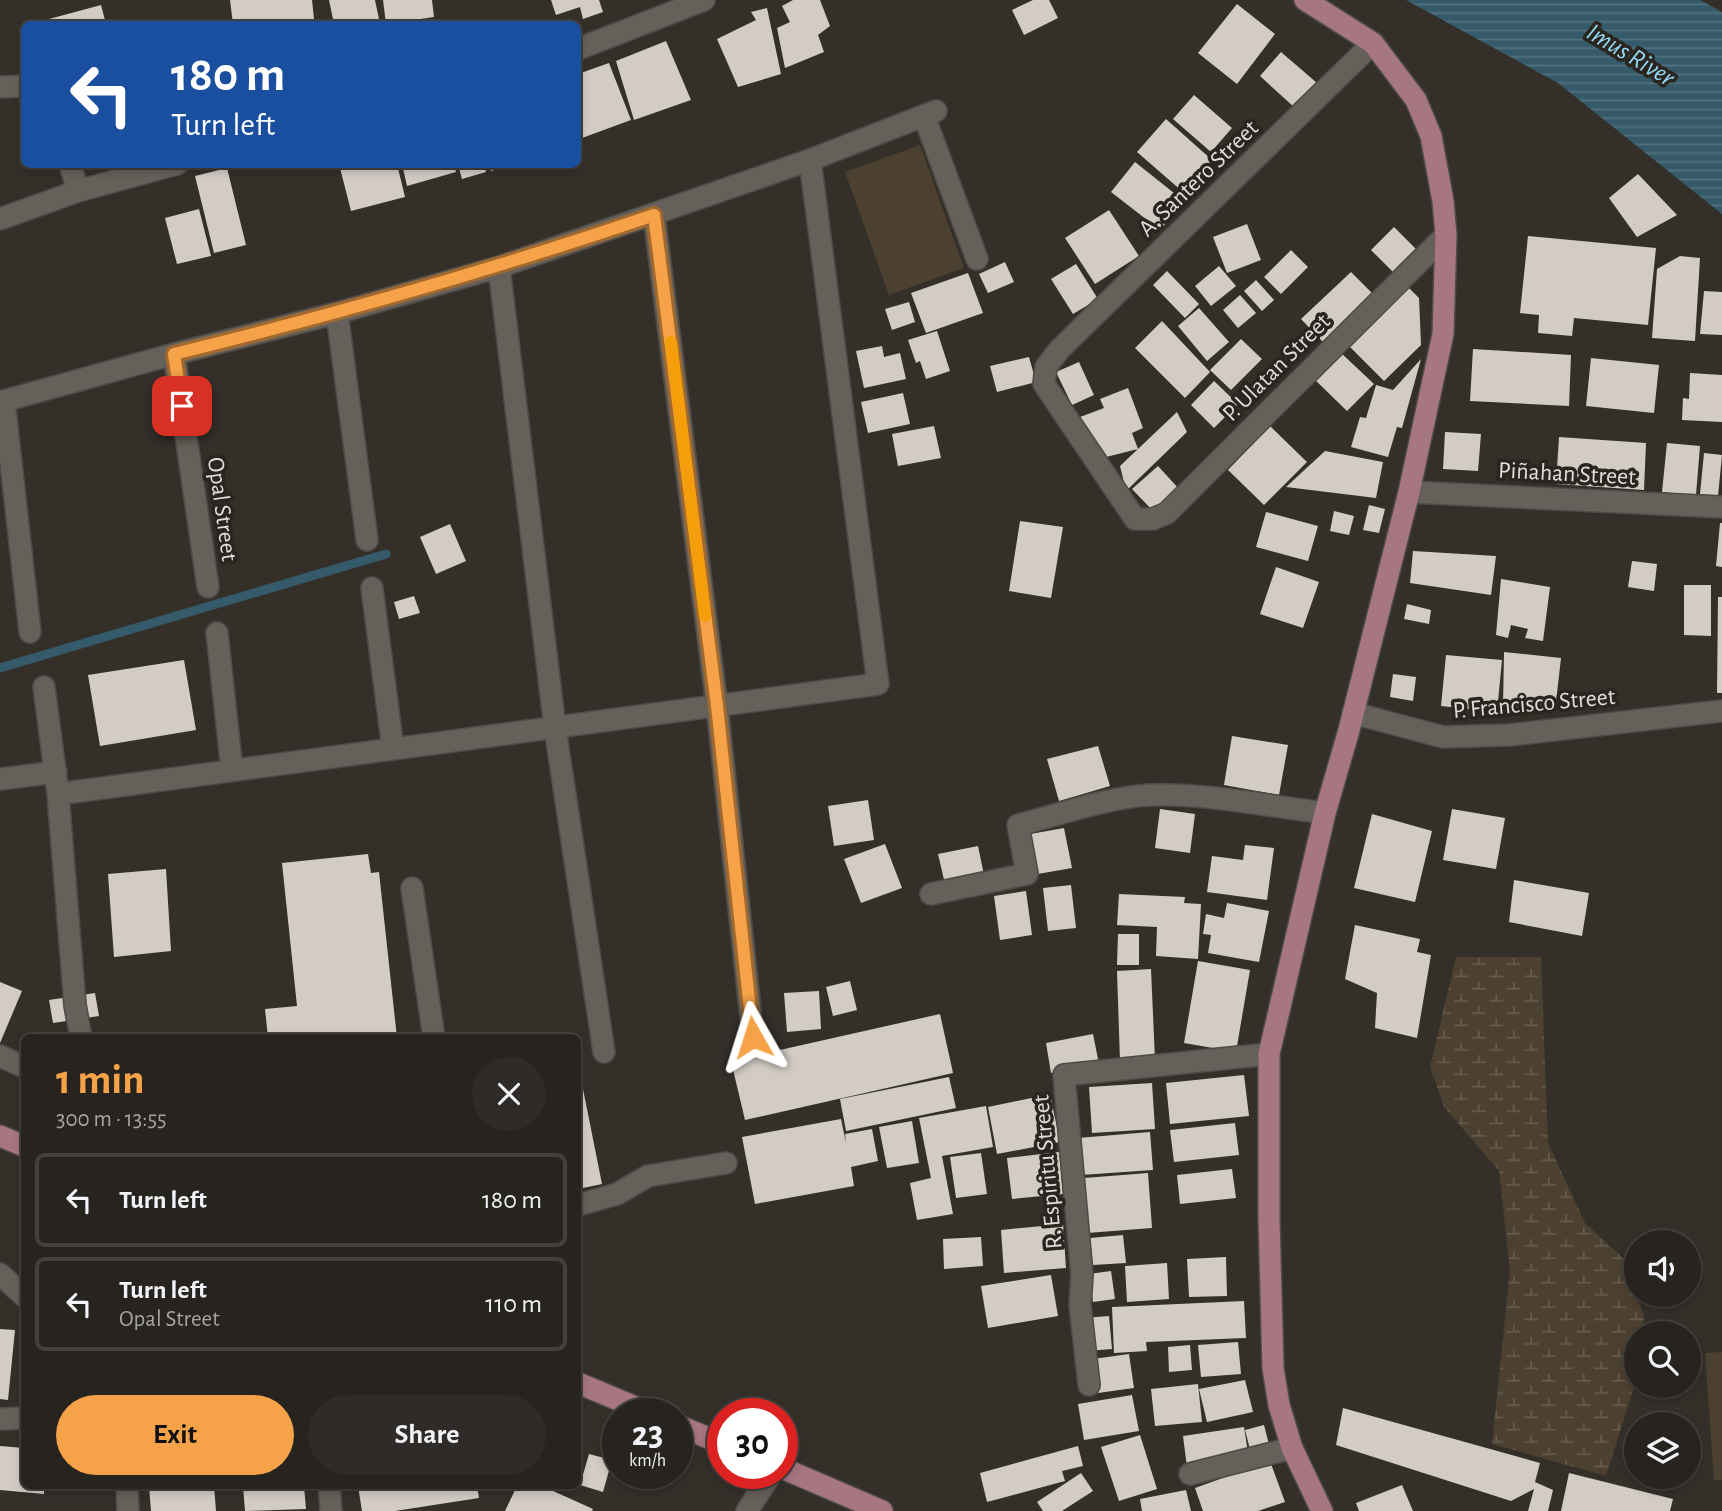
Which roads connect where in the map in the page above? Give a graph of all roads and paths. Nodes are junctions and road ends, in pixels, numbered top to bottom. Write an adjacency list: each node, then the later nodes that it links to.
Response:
1 (1306, 0): 3 (main road)
2 (691, 2): 4 (street)
3 (1373, 43): 13 (main road); 21 (street, A. Santero Street)
4 (581, 48)
5 (21, 86): 6 (street)
6 (0, 87)
7 (810, 160): 11 (street); 14 (street); 28 (street)
8 (71, 168): 10 (street)
9 (162, 168): 10 (street)
10 (78, 191): 12 (street)
11 (654, 215): 15 (street); 28 (street)
12 (0, 219)
13 (1446, 235): 19 (main road); 21 (street, P. Ulatan Street)
14 (977, 259)
15 (499, 267): 16 (street); 31 (street)
16 (337, 313): 17 (street); 22 (street)
17 (174, 354): 18 (street); 23 (street, Opal Street)
18 (2, 402): 25 (street)
19 (1409, 492): 20 (street, Piñahan Street); 30 (main road)
20 (1722, 508)
21 (1135, 519)
22 (367, 540)
23 (208, 587)
24 (372, 589): 32 (street)
25 (30, 632)
26 (216, 633): 33 (street)
27 (44, 687): 34 (street)
28 (717, 706): 31 (street); 42 (street)
29 (1722, 711): 30 (street, P. Francisco Street)
30 (1353, 713): 37 (main road)
31 (555, 728): 32 (street); 43 (street)
32 (393, 749): 33 (street)
33 (232, 770): 36 (street)
34 (56, 772): 35 (street); 36 (street)
35 (0, 779)
36 (58, 794): 40 (street)
37 (1325, 813): 39 (street); 44 (main road)
38 (412, 888): 41 (street)
39 (931, 894)
40 (80, 1034)
41 (433, 1034)
42 (753, 1037)
43 (604, 1052)
44 (1269, 1054): 54 (street, R. Espiritu Street); 58 (main road)
45 (0, 1056): 46 (street)
46 (21, 1066)
47 (0, 1136): 48 (main road)
48 (21, 1145)
49 (726, 1163): 50 (street)
50 (581, 1204)
51 (0, 1275): 52 (street)
52 (21, 1293)
53 (581, 1384): 55 (main road)
54 (1089, 1385)
55 (614, 1398)
56 (21, 1418): 57 (street)
57 (0, 1419)
58 (1292, 1448): 59 (street); 68 (main road)
59 (1190, 1474)
60 (798, 1475): 67 (main road)
61 (127, 1489): 64 (street)
62 (329, 1489): 65 (street)
63 (761, 1489): 66 (street)
64 (128, 1511)
65 (331, 1511)
66 (747, 1511)
67 (882, 1511)
68 (1322, 1511)

